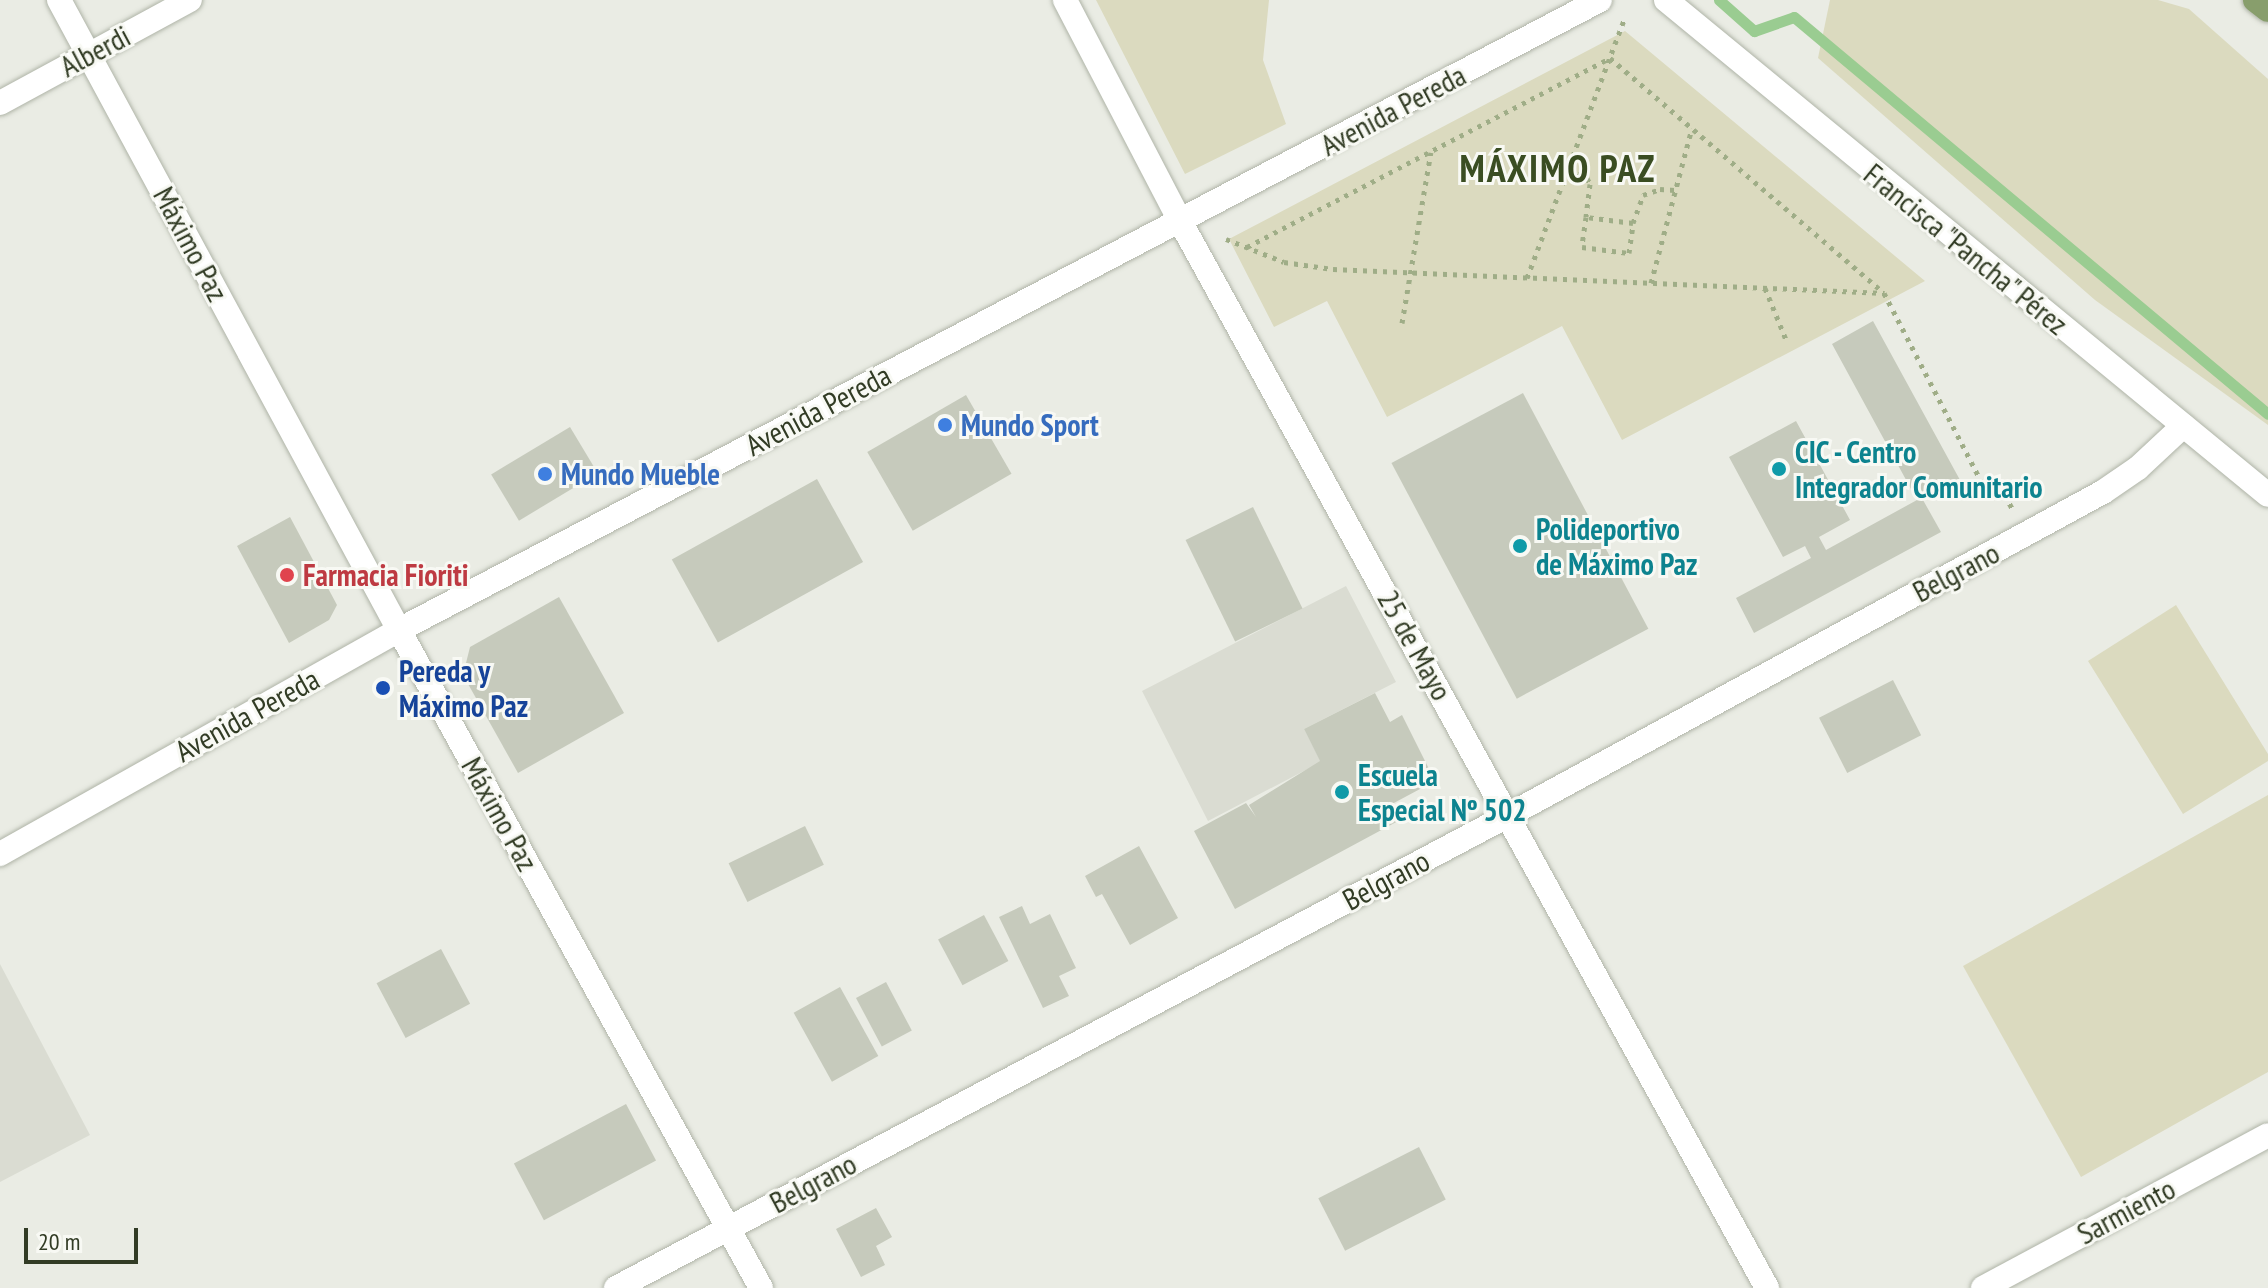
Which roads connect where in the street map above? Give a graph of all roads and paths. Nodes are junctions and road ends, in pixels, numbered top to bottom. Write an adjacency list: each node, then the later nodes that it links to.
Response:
1 (59, 0): 9 (street, Máximo Paz)
2 (190, 0): 9 (street, Alberdi)
3 (1065, 0): 17 (street, 25 de Mayo)
4 (1600, 0): 17 (street, Avenida Pereda)
5 (1666, 0): 27 (street, Francisca "Pancha" Pérez)
6 (2255, 0): 7 (main road)
7 (2268, 10)
8 (1627, 14): 10 (path)
9 (88, 55): 11 (street, Alberdi); 30 (street, Máximo Paz)
10 (1610, 58): 12 (path); 13 (path); 14 (path)
11 (0, 103)
12 (1692, 128): 15 (path); 24 (path)
13 (1431, 151): 19 (path); 20 (path)
14 (1568, 170): 16 (path); 21 (path)
15 (1675, 190): 18 (path); 22 (path)
16 (1586, 217): 18 (path); 18 (path)
17 (1180, 221): 19 (path); 30 (street, Avenida Pereda); 31 (street, 25 de Mayo)
18 (1633, 223)
19 (1247, 247): 20 (path)
20 (1411, 273): 21 (path); 25 (path)
21 (1527, 278): 22 (path)
22 (1651, 283): 23 (path)
23 (1765, 288): 24 (path); 26 (path)
24 (1884, 293): 29 (path)
25 (1402, 323)
26 (1787, 342)
27 (2183, 426): 28 (street, Francisca "Pancha" Pérez); 29 (street, Belgrano)
28 (2268, 495)
29 (2026, 534): 31 (street, Belgrano)
30 (399, 630): 32 (street, Avenida Pereda); 34 (street, Máximo Paz)
31 (1509, 815): 34 (street, Belgrano); 37 (street, 25 de Mayo)
32 (0, 854)
33 (2268, 1135): 38 (street, Sarmiento)
34 (728, 1229): 35 (street, Belgrano); 36 (street, Máximo Paz)
35 (616, 1288)
36 (761, 1288)
37 (1767, 1288)
38 (1983, 1288)

